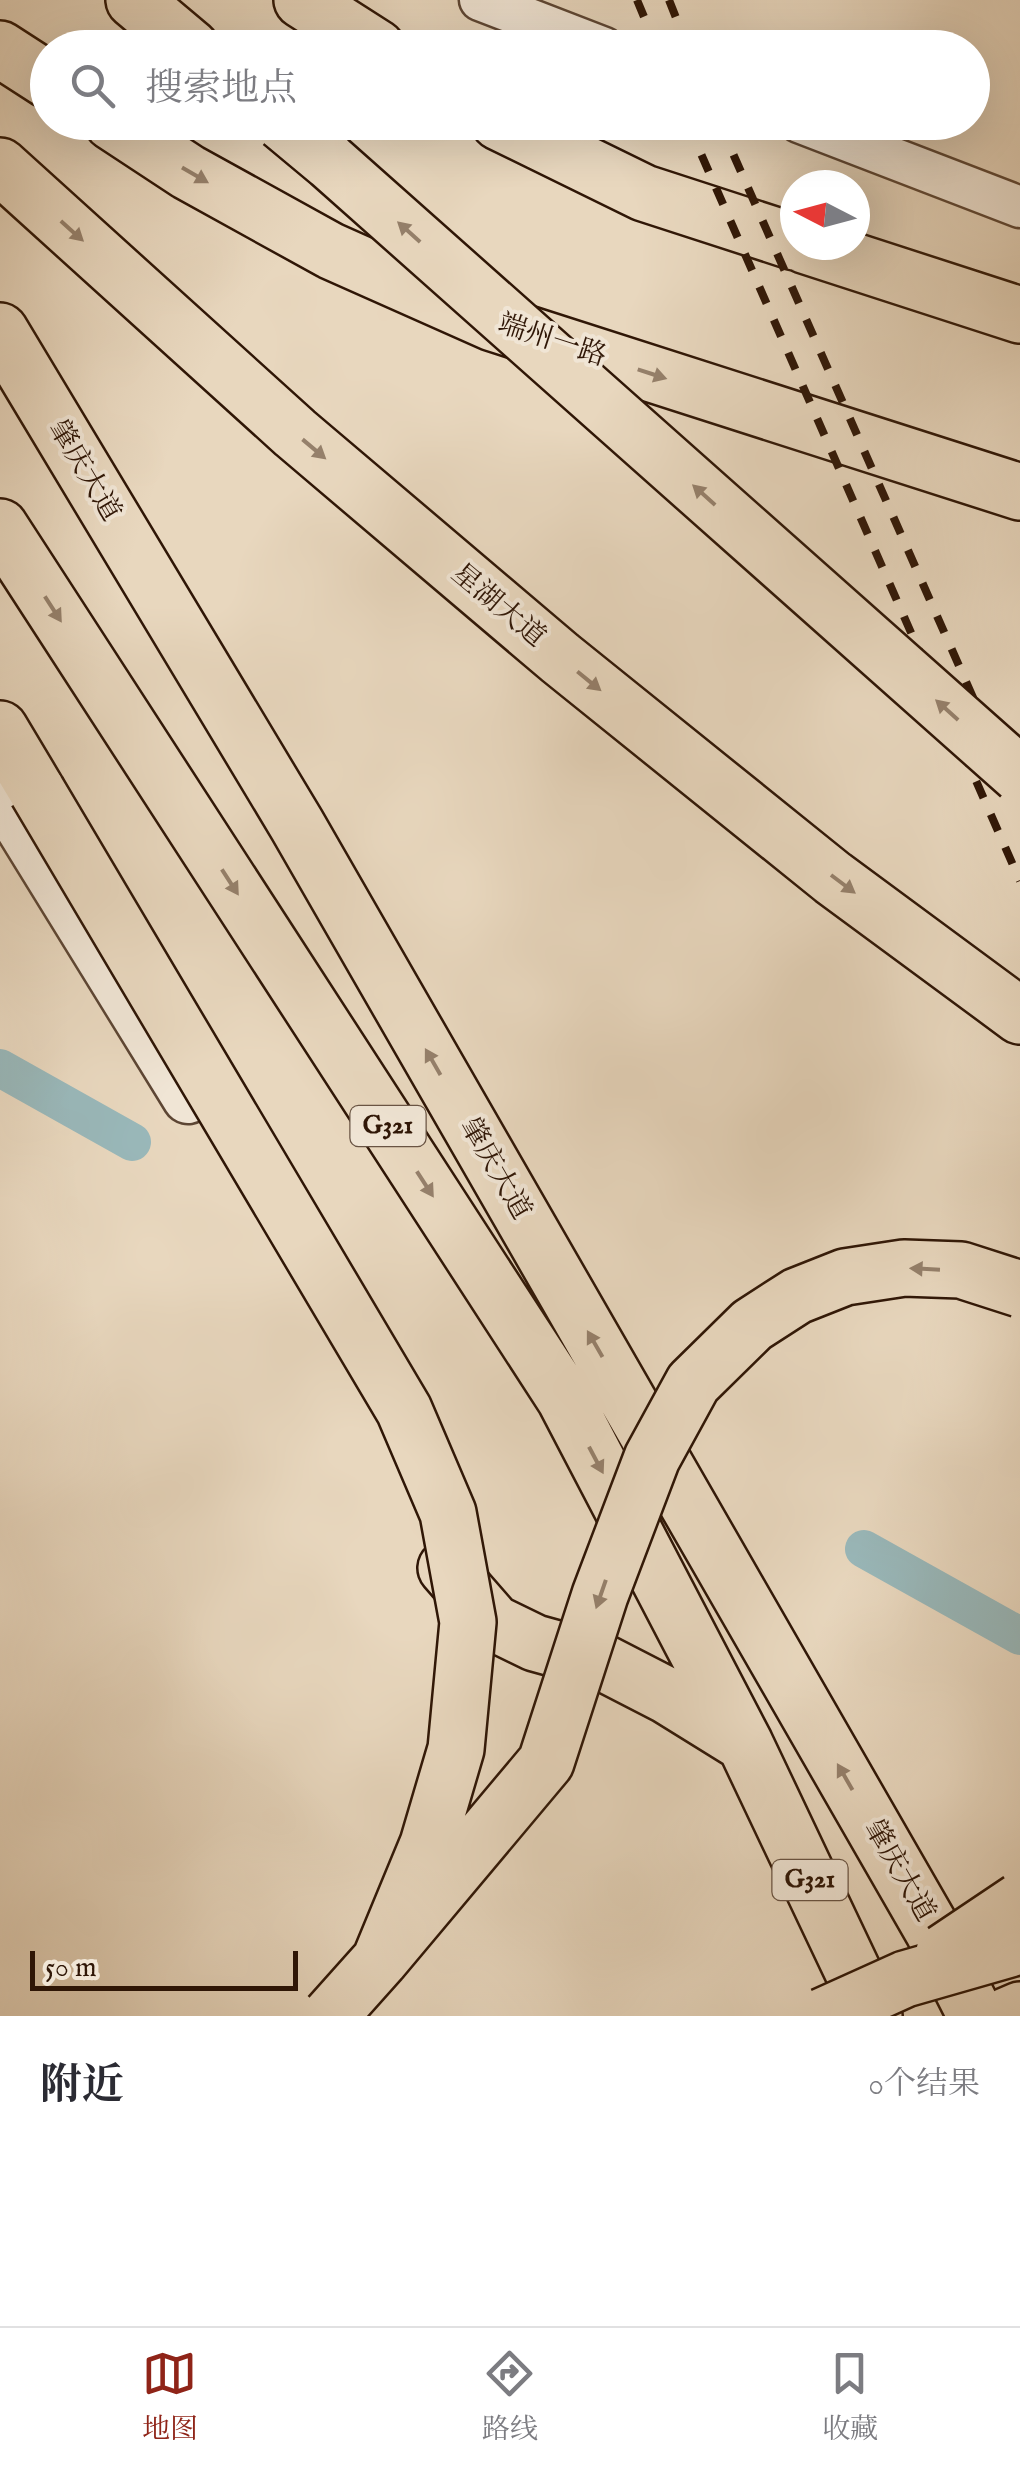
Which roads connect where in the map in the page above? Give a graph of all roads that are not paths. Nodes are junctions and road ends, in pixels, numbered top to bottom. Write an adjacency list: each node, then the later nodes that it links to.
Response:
1 (134, 0): 4 (main road)
2 (302, 0): 5 (main road)
3 (480, 0): 6 (street)
4 (170, 30)
5 (349, 30)
6 (558, 30)
7 (0, 49): 8 (main road)
8 (30, 68)
9 (139, 140): 19 (main road, 端州一路, one-way to 19)
10 (303, 140): 22 (main road, one-way to 10, bridge)
11 (536, 140): 15 (main road)
12 (846, 140): 14 (street)
13 (0, 166): 24 (main road, 星湖大道, one-way to 24)
14 (1020, 207)
15 (780, 237)
16 (850, 260): 17 (main road)
17 (1020, 315)
18 (0, 330): 36 (main road, 肇庆大道 / G321, one-way to 18)
19 (1020, 492)
20 (0, 527): 27 (main road, G321, one-way to 27)
21 (0, 729): 23 (main road)
22 (1020, 775)
23 (18, 792): 26 (street); 30 (main road, bridge)
24 (1020, 1016)
25 (1020, 1288): 30 (main road, one-way to 30, bridge)
26 (434, 1554): 27 (main road); 33 (street)
27 (745, 1744): 31 (main road, G321)
28 (1020, 1900): 31 (main road, bridge)
29 (1020, 1946): 31 (main road, bridge)
30 (380, 1960): 34 (main road, bridge)
31 (890, 1997): 35 (main road, bridge)
32 (1020, 2010): 37 (main road)
33 (316, 2016)
34 (330, 2016)
35 (823, 2016)
36 (976, 2016)
37 (1006, 2016)

